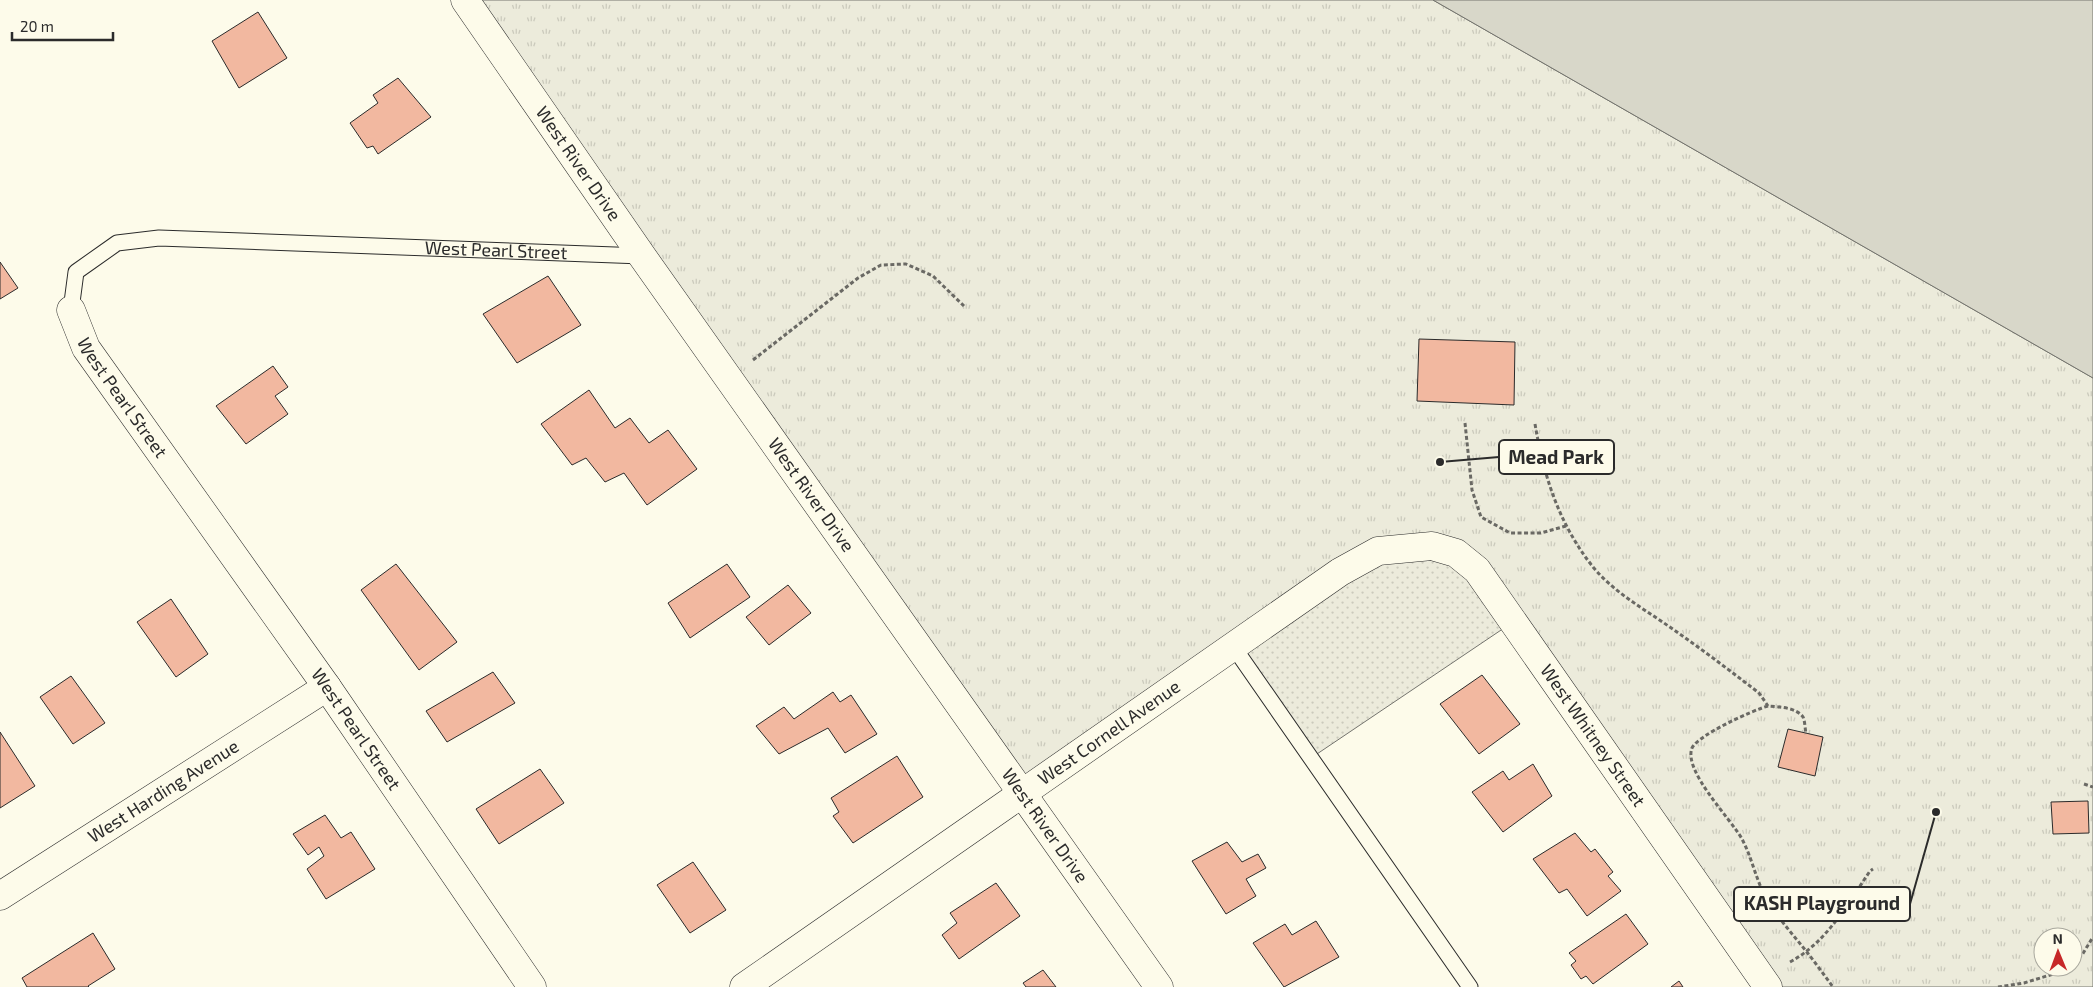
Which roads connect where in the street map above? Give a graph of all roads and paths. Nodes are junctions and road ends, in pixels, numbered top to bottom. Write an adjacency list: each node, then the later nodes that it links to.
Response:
1 (465, 0): 2 (street, West River Drive)
2 (642, 256): 4 (lane, West Pearl Street); 5 (street, West River Drive)
3 (964, 306): 5 (path)
4 (71, 310): 11 (street, West Pearl Street)
5 (728, 377): 16 (street, West River Drive)
6 (1466, 422): 8 (path)
7 (1536, 424): 8 (path)
8 (1566, 526): 12 (path)
9 (1378, 551): 10 (street, West Cornell Avenue); 28 (street, West Whitney Street)
10 (1233, 646): 16 (street, West Cornell Avenue); 27 (lane)
11 (328, 687): 18 (street, West Harding Avenue); 24 (street, West Pearl Street)
12 (1768, 706): 13 (path); 29 (path)
13 (1806, 734)
14 (2084, 784): 15 (path)
15 (2093, 787)
16 (1021, 794): 25 (street, West Cornell Avenue); 26 (street, West River Drive)
17 (1873, 869): 20 (path)
18 (0, 896)
19 (2093, 937): 21 (path)
20 (1818, 942)
21 (2083, 953)
22 (2045, 977): 23 (path)
23 (2024, 985): 30 (path)
24 (532, 987)
25 (744, 987)
26 (1159, 987)
27 (1470, 987)
28 (1768, 987)
29 (1833, 987)
30 (1998, 987)

